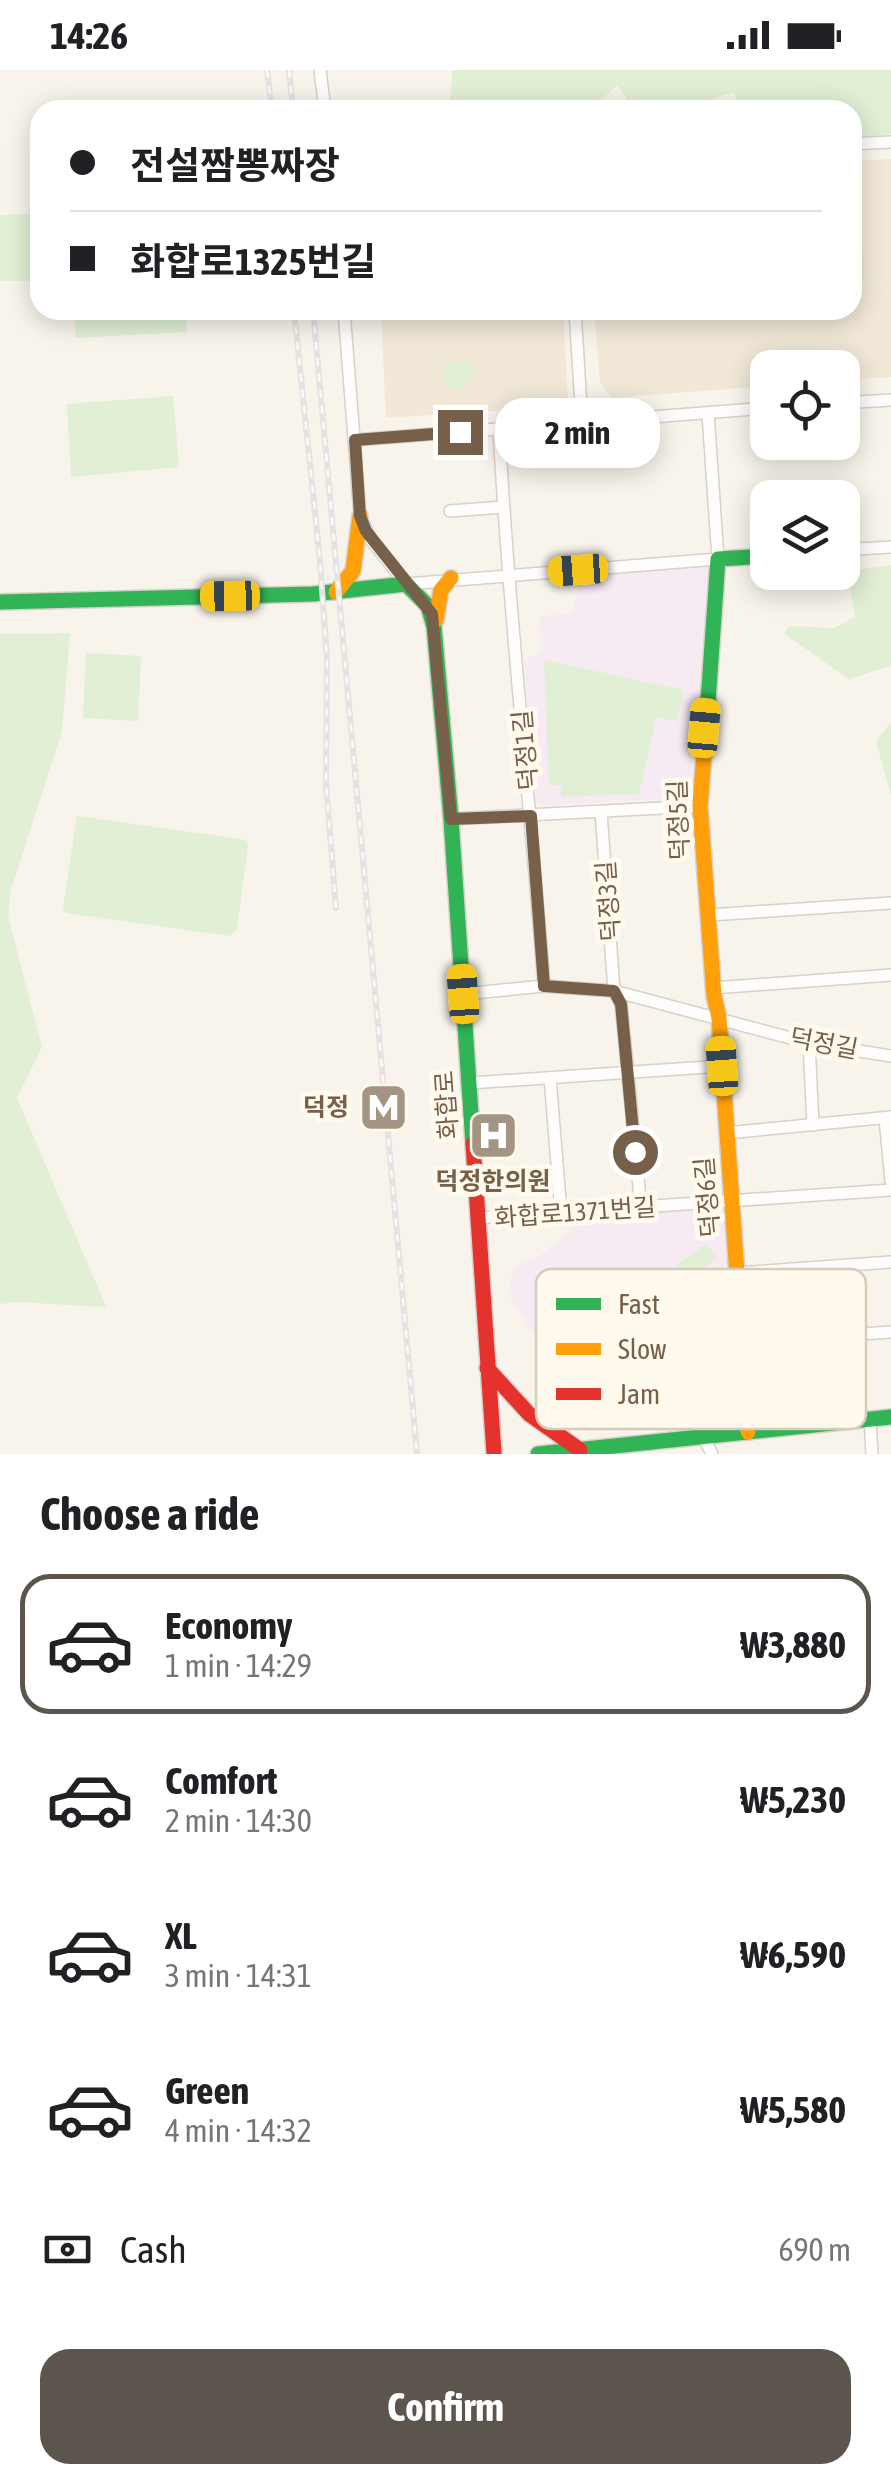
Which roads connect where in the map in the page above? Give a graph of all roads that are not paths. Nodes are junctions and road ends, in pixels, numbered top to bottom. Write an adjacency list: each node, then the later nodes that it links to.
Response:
1 (320, 70): 2 (street)
2 (324, 100)
3 (891, 142): 4 (street)
4 (862, 143)
5 (345, 320): 13 (street)
6 (577, 320): 11 (street)
7 (891, 400): 8 (street)
8 (860, 402)
9 (750, 409): 10 (street)
10 (708, 412): 11 (street); 20 (street)
11 (582, 422): 12 (street)
12 (499, 428): 13 (street); 14 (street, 덕정1길)
13 (355, 440): 16 (street)
14 (503, 507): 15 (street); 21 (street, 덕정1길)
15 (450, 511)
16 (360, 516): 23 (street); 24 (main road)
17 (891, 547): 18 (street)
18 (860, 549)
19 (750, 557): 20 (main road)
20 (718, 560): 21 (street); 27 (main road, 덕정5길)
21 (507, 574): 22 (street); 29 (street, 덕정1길)
22 (445, 579): 23 (street); 26 (main road)
23 (406, 584): 24 (main road); 26 (main road, 화합로)
24 (342, 592): 25 (main road)
25 (0, 602)
26 (434, 634): 30 (main road, 화합로)
27 (700, 806): 28 (street); 32 (main road, 덕정5길)
28 (602, 812): 29 (street); 36 (street, 덕정3길)
29 (531, 816): 30 (street); 34 (street, 덕정1길)
30 (451, 819): 37 (main road, 화합로)
31 (891, 902): 32 (street)
32 (708, 915): 35 (main road, 덕정5길)
33 (891, 974): 35 (street)
34 (544, 986): 36 (street, 덕정길); 37 (street, 덕정길)
35 (713, 988): 38 (main road, 덕정5길)
36 (614, 991): 38 (street, 덕정길); 42 (street, 덕정3길)
37 (463, 994): 44 (main road, 화합로)
38 (720, 1018): 39 (street, 덕정길); 41 (main road, 덕정6길)
39 (808, 1043): 40 (street, 덕정길); 46 (street)
40 (891, 1056)
41 (722, 1066): 42 (street); 47 (main road, 덕정6길)
42 (626, 1073): 43 (street); 51 (street, 덕정3길)
43 (550, 1078): 44 (street); 52 (street)
44 (470, 1082): 53 (main road, 화합로)
45 (888, 1118): 46 (street); 48 (street)
46 (813, 1125): 47 (street)
47 (727, 1133): 50 (main road, 덕정6길)
48 (891, 1181)
49 (891, 1190): 50 (street, 화합로1371번길)
50 (732, 1201): 51 (street, 화합로1371번길); 56 (main road, 덕정6길)
51 (641, 1208): 52 (street, 화합로1371번길)
52 (562, 1212): 53 (street, 화합로1371번길)
53 (478, 1218): 61 (main road, 화합로)
54 (891, 1262): 55 (street)
55 (838, 1266): 57 (street); 58 (street)
56 (739, 1269)
57 (801, 1269)
58 (838, 1269)
59 (891, 1332): 60 (street)
60 (866, 1334)
61 (487, 1368): 63 (main road); 72 (main road, 화합로)
62 (891, 1417): 65 (main road)
63 (536, 1420)
64 (866, 1420): 65 (main road)
65 (870, 1420): 75 (street)
66 (546, 1429): 71 (main road)
67 (748, 1429): 69 (main road, 덕정6길)
68 (778, 1429): 69 (main road)
69 (748, 1432): 70 (main road)
70 (703, 1436): 71 (main road); 74 (street)
71 (577, 1452): 73 (main road)
72 (494, 1454)
73 (538, 1454)
74 (712, 1454)
75 (872, 1454)

